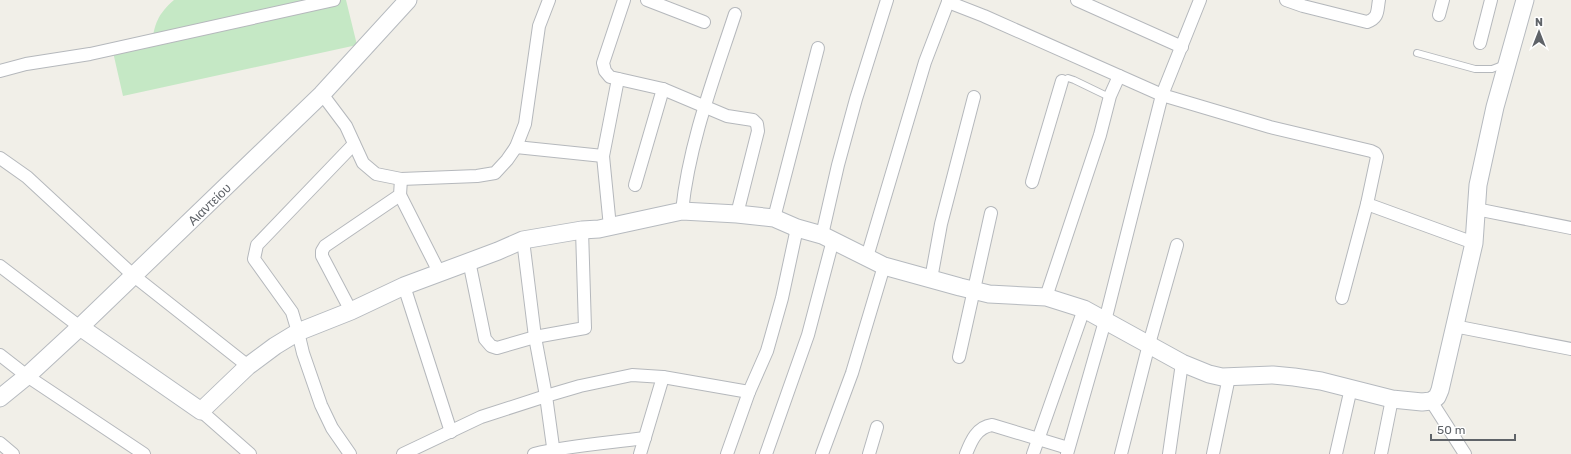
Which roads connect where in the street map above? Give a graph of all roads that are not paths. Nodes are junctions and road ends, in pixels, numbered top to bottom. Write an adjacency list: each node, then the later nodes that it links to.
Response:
1 (334, 0): 24 (street)
2 (408, 0): 29 (street, Αιαντείου)
3 (549, 0): 35 (street)
4 (624, 0): 26 (street)
5 (647, 0): 18 (street)
6 (887, 0): 52 (street)
7 (1077, 0): 20 (street)
8 (1200, 0): 20 (street)
9 (1286, 0): 15 (street)
10 (1379, 0): 15 (street)
11 (1443, 0): 17 (street)
12 (1490, 0): 19 (street)
13 (1525, 0): 23 (street)
14 (948, 1): 25 (street); 56 (street)
15 (1304, 3)
16 (735, 14): 33 (street)
17 (1439, 14)
18 (704, 22)
19 (1480, 43)
20 (1182, 47): 30 (street)
21 (818, 48): 47 (street)
22 (1417, 52): 23 (lane)
23 (1507, 64): 43 (street)
24 (0, 71)
25 (1119, 76): 30 (street); 31 (street)
26 (618, 79): 28 (street); 36 (street)
27 (1062, 81): 31 (lane); 39 (street)
28 (663, 89): 33 (street); 40 (street)
29 (322, 94): 34 (street); 61 (street, Αιαντείου)
30 (1162, 95): 42 (street); 69 (street)
31 (1110, 96): 65 (street)
32 (974, 97): 62 (street)
33 (704, 106): 44 (street); 46 (street)
34 (354, 144): 38 (street); 72 (street)
35 (516, 147): 36 (street); 38 (street)
36 (603, 156): 48 (street)
37 (0, 158): 61 (street)
38 (401, 179): 41 (street)
39 (1032, 182)
40 (635, 185)
41 (400, 195): 60 (street); 68 (street)
42 (1367, 204): 54 (street); 66 (street)
43 (1476, 209): 50 (street); 54 (street)
44 (682, 211): 46 (street); 48 (street)
45 (991, 213): 64 (street)
46 (737, 214): 47 (street)
47 (774, 218): 49 (street)
48 (610, 227): 51 (street)
49 (797, 228): 52 (street); 84 (street)
50 (1571, 228)
51 (582, 230): 53 (street); 73 (street)
52 (828, 237): 56 (street); 105 (street)
53 (523, 240): 57 (street); 73 (street)
54 (1474, 243): 70 (street)
55 (1177, 246): 74 (street)
56 (867, 257): 59 (street)
57 (469, 260): 60 (street); 73 (street)
58 (0, 266): 71 (street)
59 (884, 266): 62 (street); 106 (street)
60 (439, 272): 63 (street)
61 (134, 276): 71 (street, Αιαντείου); 79 (street)
62 (931, 279): 64 (street)
63 (404, 286): 68 (street); 91 (street)
64 (974, 290): 65 (street); 77 (street)
65 (1046, 297): 67 (street)
66 (1342, 298)
67 (1084, 310): 69 (street); 93 (street)
68 (351, 312): 72 (street)
69 (1105, 321): 74 (street); 95 (street)
70 (1454, 326): 75 (street); 88 (street)
71 (80, 327): 80 (street, Αιαντείου); 89 (street)
72 (298, 332): 79 (street); 100 (street)
73 (535, 337): 85 (street)
74 (1149, 344): 78 (street); 110 (street)
75 (1571, 349)
76 (0, 355): 80 (street)
77 (959, 357)
78 (1182, 363): 82 (street); 111 (street)
79 (248, 366): 89 (street)
80 (27, 376): 86 (street, Αιαντείου); 98 (street)
81 (663, 377): 84 (street); 85 (street); 92 (street)
82 (1229, 377): 83 (street); 112 (street)
83 (1351, 388): 87 (street); 113 (street)
84 (749, 392): 104 (street)
85 (546, 396): 91 (street); 96 (street)
86 (0, 398)
87 (1392, 399): 88 (street); 114 (street)
88 (1431, 401): 115 (street)
89 (201, 411): 99 (street)
90 (877, 427): 107 (street)
91 (452, 432): 101 (street)
92 (645, 438): 96 (street); 103 (street)
93 (1037, 439): 95 (street); 108 (street); 109 (street)
94 (0, 443): 97 (street)
95 (1067, 451)
96 (553, 452): 102 (street)
97 (13, 454)
98 (144, 454)
99 (250, 454)
100 (350, 454)
101 (403, 454)
102 (534, 454)
103 (640, 454)
104 (727, 454)
105 (766, 454)
106 (822, 454)
107 (869, 454)
108 (966, 454)
109 (1033, 454)
110 (1121, 454)
111 (1169, 454)
112 (1213, 454)
113 (1336, 454)
114 (1381, 454)
115 (1465, 454)

